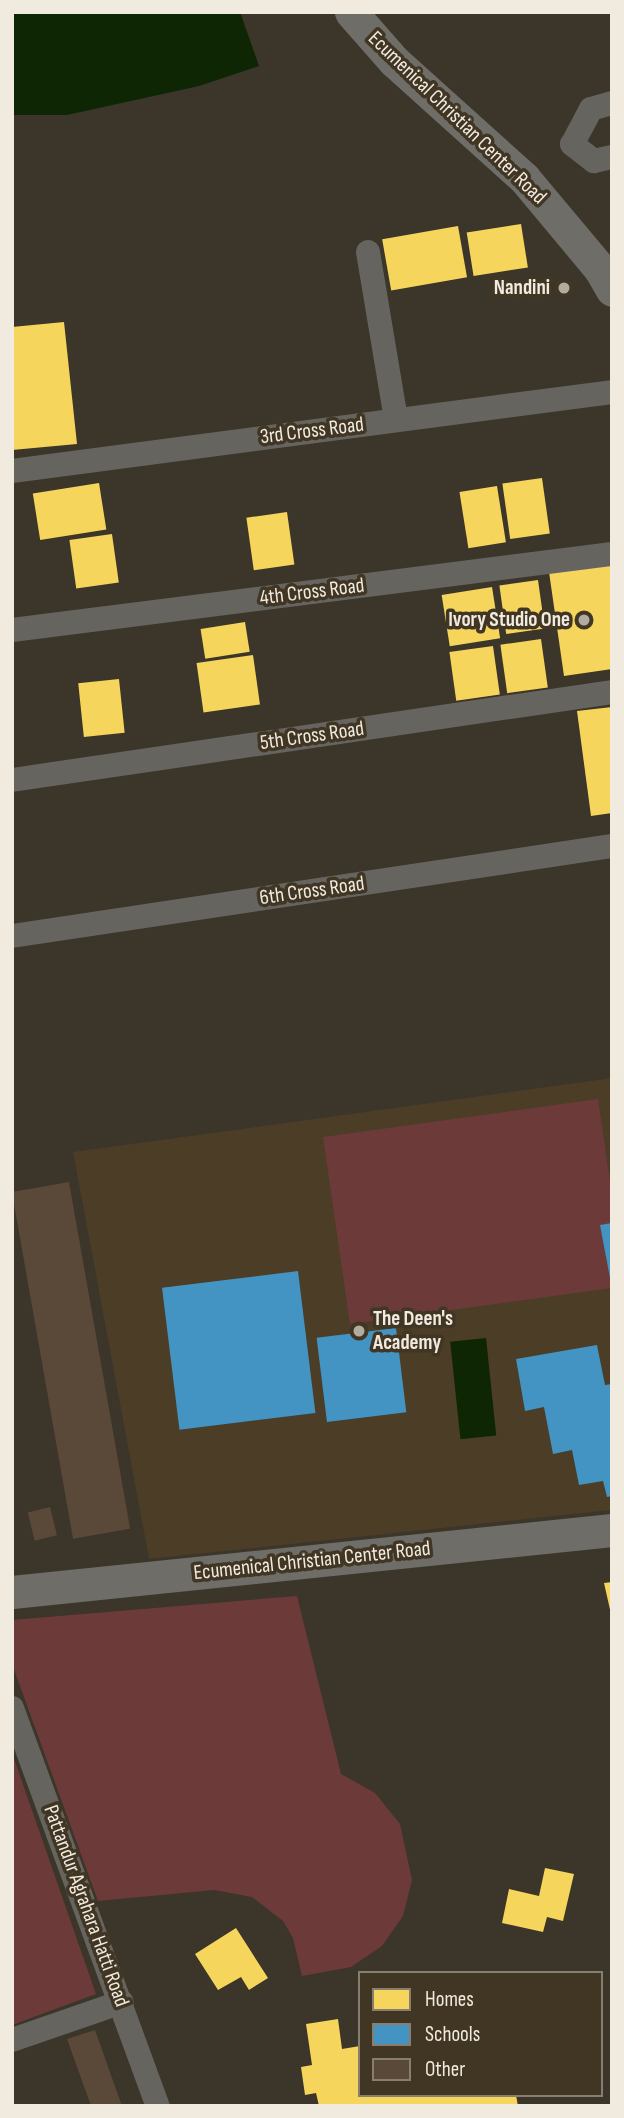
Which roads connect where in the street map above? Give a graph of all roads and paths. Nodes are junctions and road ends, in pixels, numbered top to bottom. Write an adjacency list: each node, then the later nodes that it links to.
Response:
1 (351, 12): 5 (street, Ecumenical Christian Center Road)
2 (612, 103): 3 (street)
3 (612, 157)
4 (368, 252): 7 (street)
5 (608, 275)
6 (612, 392): 7 (street, 3rd Cross Road)
7 (396, 420): 8 (street, 3rd Cross Road)
8 (12, 471)
9 (612, 554): 10 (street, 4th Cross Road)
10 (12, 630)
11 (612, 692): 12 (street, 5th Cross Road)
12 (12, 780)
13 (612, 846): 14 (street, 6th Cross Road)
14 (12, 936)
15 (612, 1530): 16 (street, Ecumenical Christian Center Road)
16 (12, 1592)
17 (12, 1708): 18 (street, Pattandur Agrahara Hatti Road)
18 (122, 2003): 19 (street); 20 (street, Pattandur Agrahara Hatti Road)
19 (12, 2040)
20 (159, 2106)

